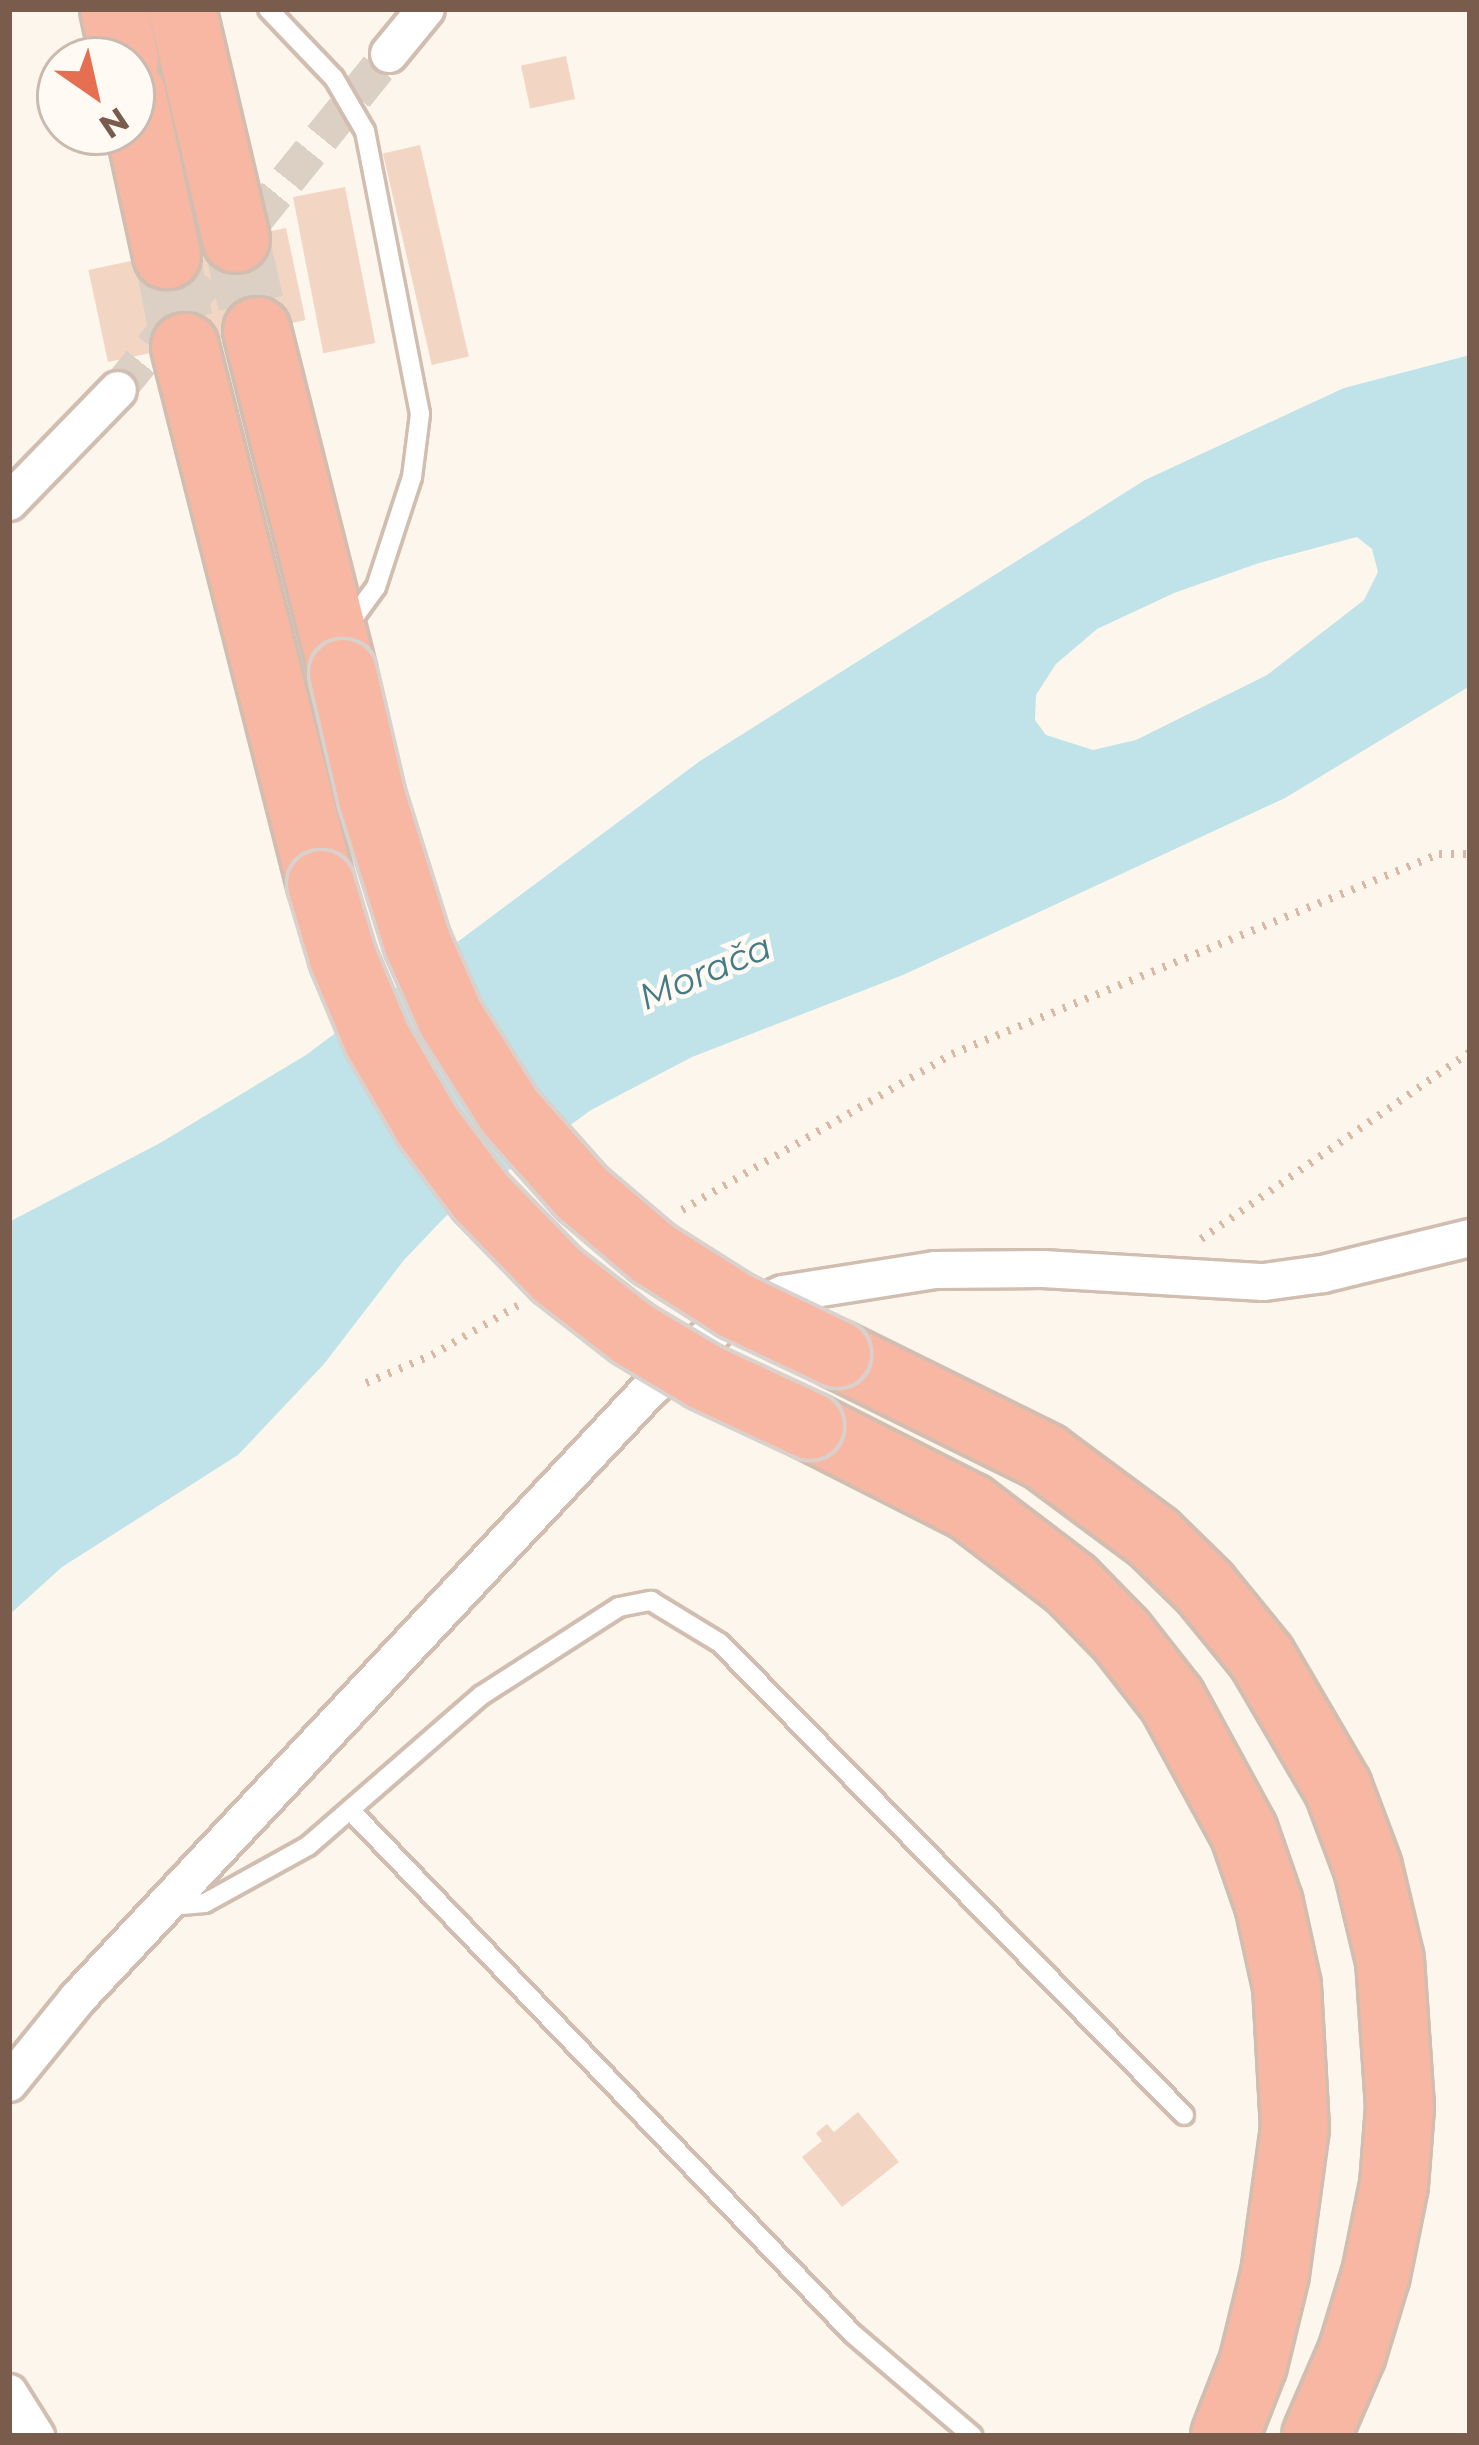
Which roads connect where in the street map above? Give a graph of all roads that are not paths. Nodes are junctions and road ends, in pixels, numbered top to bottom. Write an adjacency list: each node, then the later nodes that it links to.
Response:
1 (182, 9): 6 (highway)
2 (268, 9): 12 (lane)
3 (427, 9): 4 (street)
4 (389, 54)
5 (145, 156): 7 (highway)
6 (236, 239)
7 (166, 255)
8 (257, 331): 12 (highway)
9 (185, 346): 19 (highway, bridge)
10 (118, 390): 11 (street)
11 (9, 502)
12 (339, 658): 20 (highway, bridge)
13 (1470, 1238): 15 (street)
14 (350, 1810): 15 (lane); 17 (lane); 22 (lane)
15 (166, 1906): 16 (street)
16 (9, 2083)
17 (1184, 2115)
18 (9, 2393): 21 (street)
19 (1236, 2409)
20 (1322, 2424)
21 (36, 2436)
22 (973, 2436)

